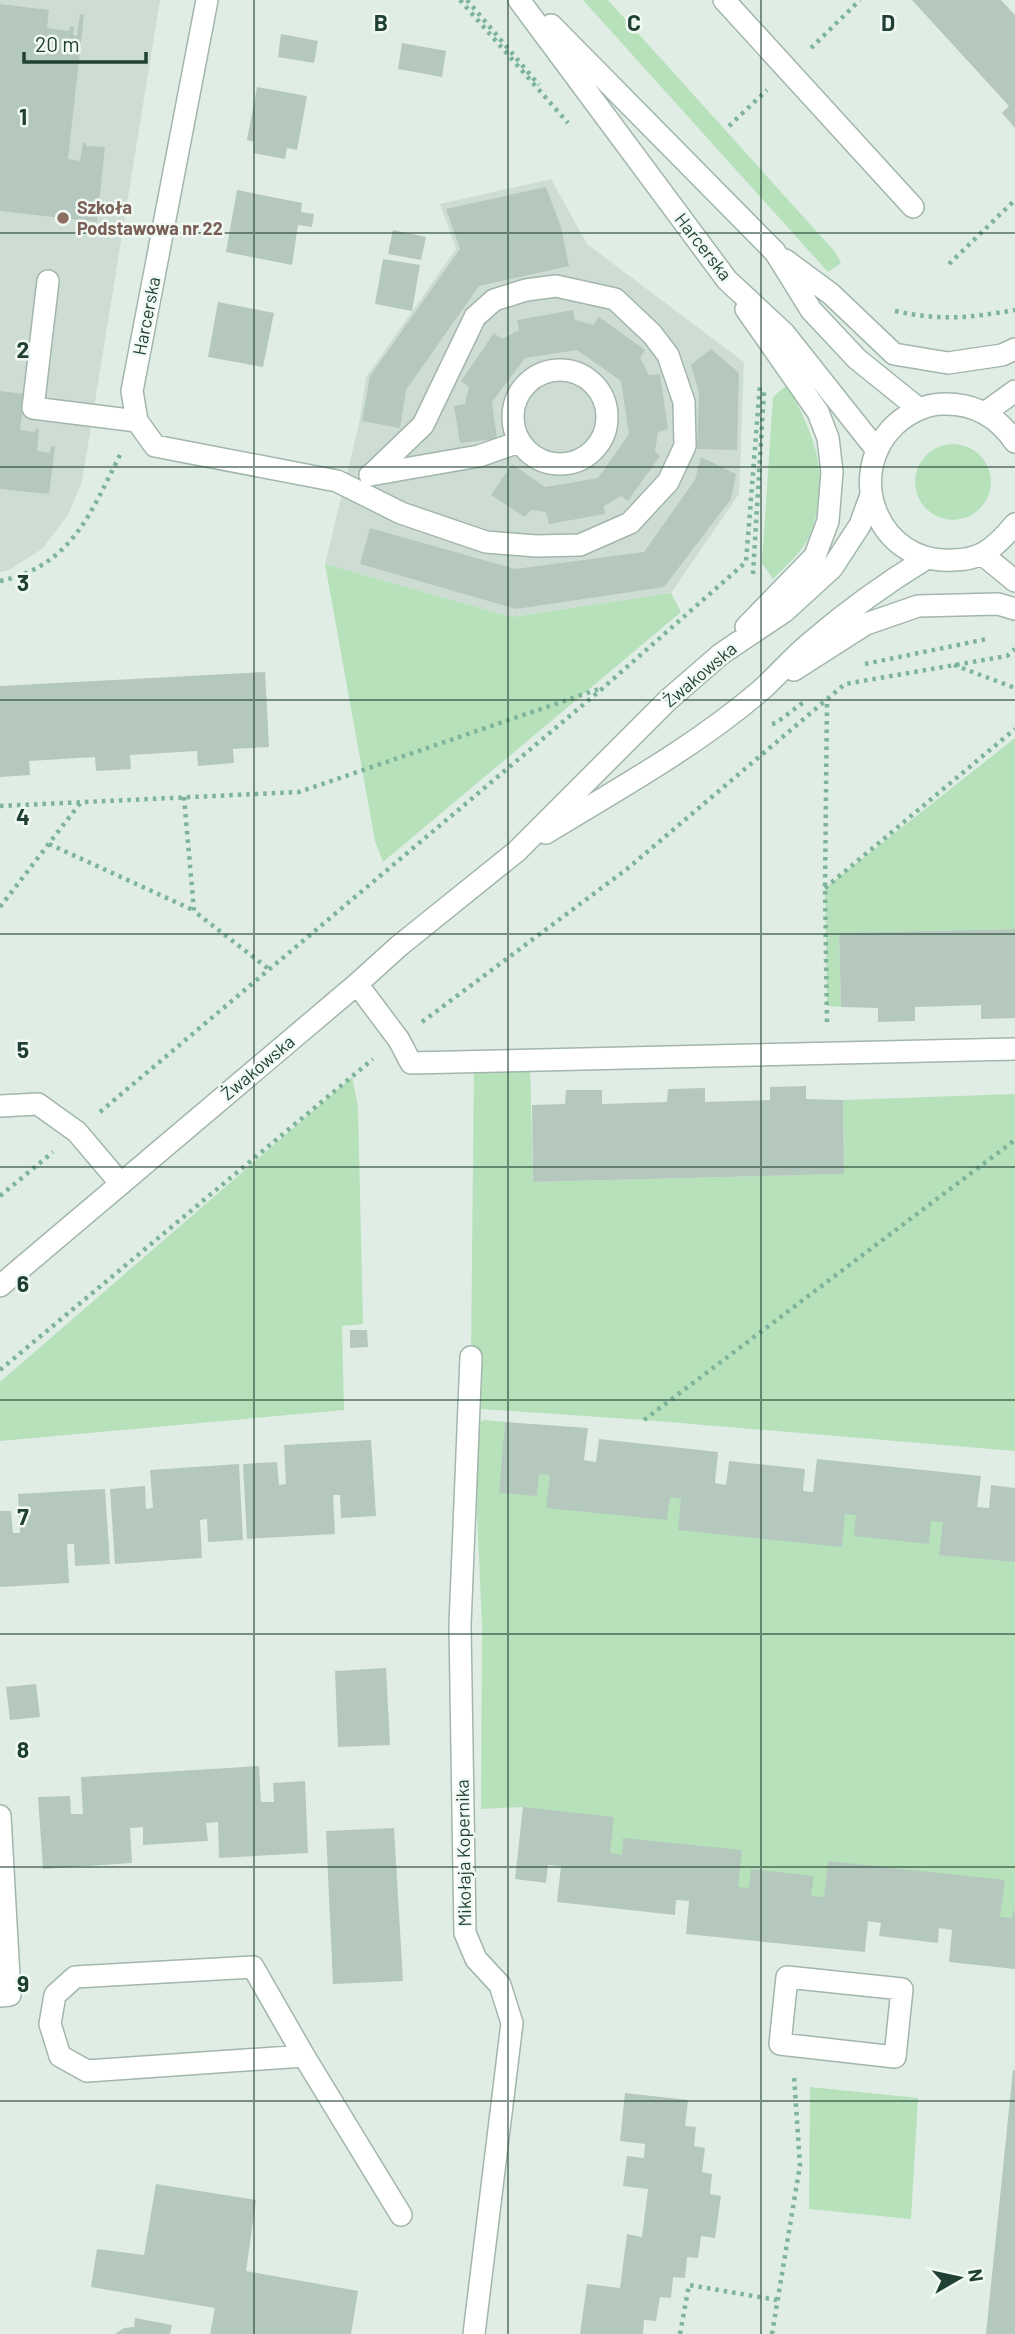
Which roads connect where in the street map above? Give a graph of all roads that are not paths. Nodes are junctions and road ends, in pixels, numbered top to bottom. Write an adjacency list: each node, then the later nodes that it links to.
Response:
1 (207, 0): 13 (street, Harcerska)
2 (519, 0): 7 (street, Harcerska)
3 (526, 0): 6 (street)
4 (723, 0): 5 (street)
5 (913, 206)
6 (775, 252): 9 (street); 11 (street)
7 (727, 280): 16 (street, Harcerska); 25 (street)
8 (48, 281): 13 (street)
9 (1015, 349)
10 (1015, 391): 12 (street)
11 (919, 409): 12 (street); 16 (street)
12 (986, 412): 15 (street)
13 (137, 421): 18 (street)
14 (519, 442): 14 (street); 17 (street)
15 (1015, 442)
16 (876, 449): 19 (street)
17 (371, 475): 18 (street); 18 (street)
18 (337, 481)
19 (871, 495): 22 (street); 25 (street, Żwakowska)
20 (1015, 524): 21 (street)
21 (982, 554): 22 (street); 23 (street)
22 (927, 558): 26 (street, Żwakowska)
23 (1015, 581)
24 (1015, 609): 26 (street)
25 (721, 654): 27 (street, Żwakowska)
26 (759, 691): 27 (street, Żwakowska)
27 (517, 851): 28 (street, Żwakowska)
28 (358, 984): 29 (street); 31 (street, Żwakowska)
29 (1015, 1049)
30 (0, 1106): 31 (street)
31 (121, 1184): 32 (street, Żwakowska)
32 (0, 1286)
33 (471, 1357): 39 (street, Mikołaja Kopernika)
34 (0, 1816): 35 (street)
35 (0, 1996)
36 (792, 2045): 36 (street)
37 (304, 2056): 37 (street); 38 (street)
38 (401, 2215)
39 (474, 2334)

